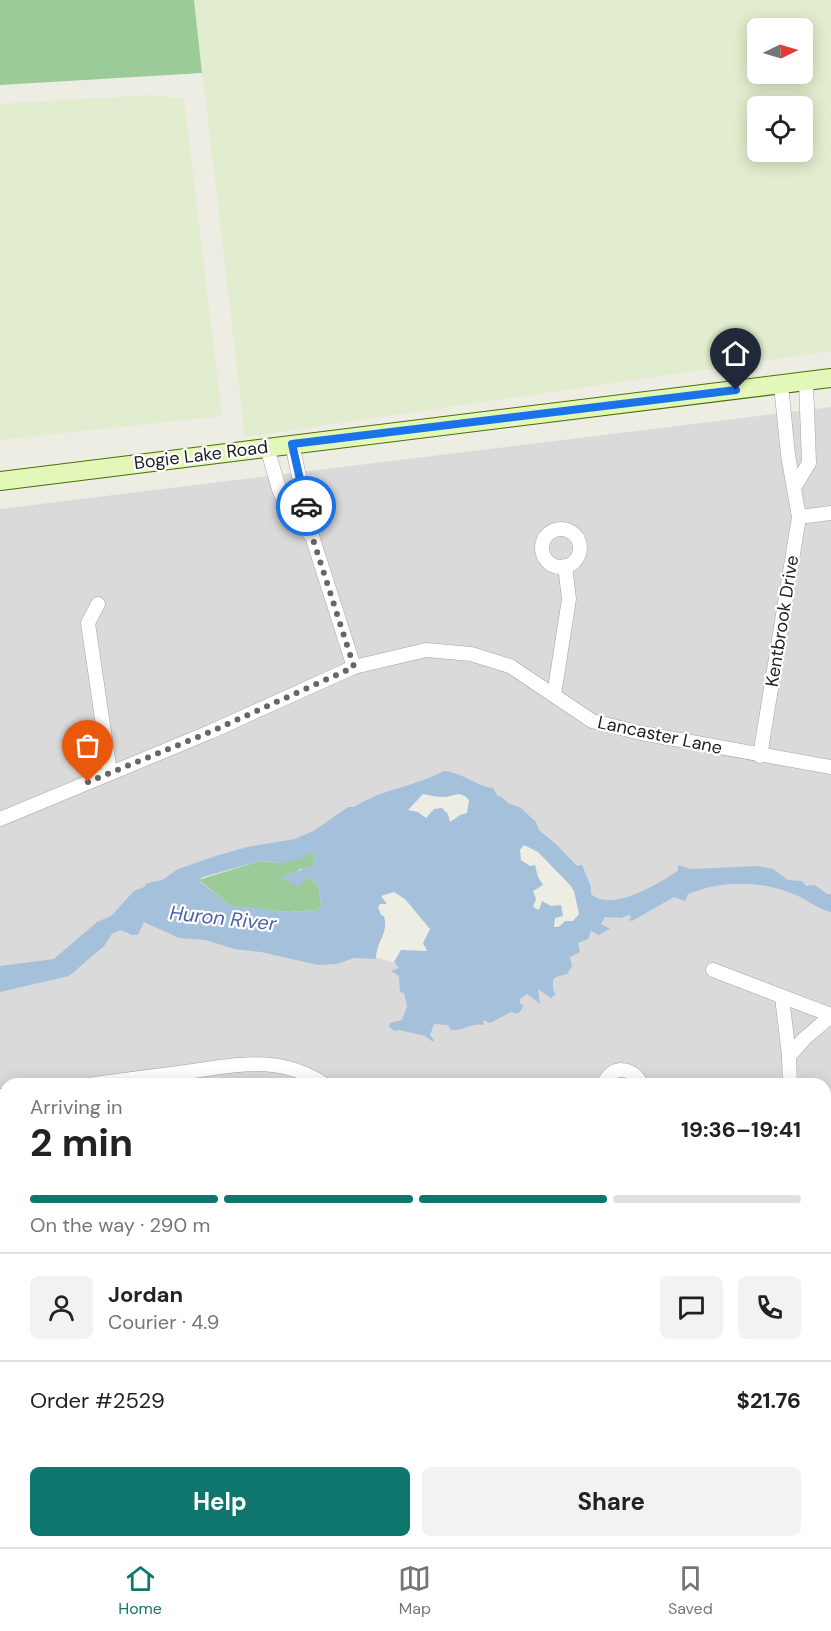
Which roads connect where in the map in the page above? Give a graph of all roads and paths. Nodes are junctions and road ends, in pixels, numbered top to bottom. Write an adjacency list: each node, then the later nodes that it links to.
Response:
1 (831, 378): 2 (main road, Bogie Lake Road)
2 (806, 381): 3 (main road, Bogie Lake Road); 7 (street)
3 (781, 385): 4 (main road, Bogie Lake Road); 7 (street, Kentbrook Drive)
4 (292, 444): 5 (main road, Bogie Lake Road); 10 (street)
5 (267, 447): 6 (main road, Bogie Lake Road); 10 (street)
6 (0, 481)
7 (795, 486): 9 (street, Kentbrook Drive)
8 (831, 513): 9 (street)
9 (799, 517): 15 (street, Kentbrook Drive)
10 (312, 536): 13 (street)
11 (565, 566): 14 (street)
12 (98, 604): 17 (street)
13 (354, 667): 14 (street, Lancaster Lane); 17 (street, Lancaster Lane)
14 (554, 695): 15 (street, Lancaster Lane)
15 (760, 756): 16 (street, Lancaster Lane)
16 (831, 767)
17 (110, 773): 18 (street, Lancaster Lane)
18 (0, 819)
19 (712, 970): 20 (street)
20 (782, 997): 21 (street); 22 (street)
21 (831, 1016): 22 (street)
22 (789, 1056): 27 (street)
23 (140, 1078): 24 (street)
24 (314, 1078)
25 (607, 1078): 26 (street)
26 (637, 1078)
27 (790, 1078)

